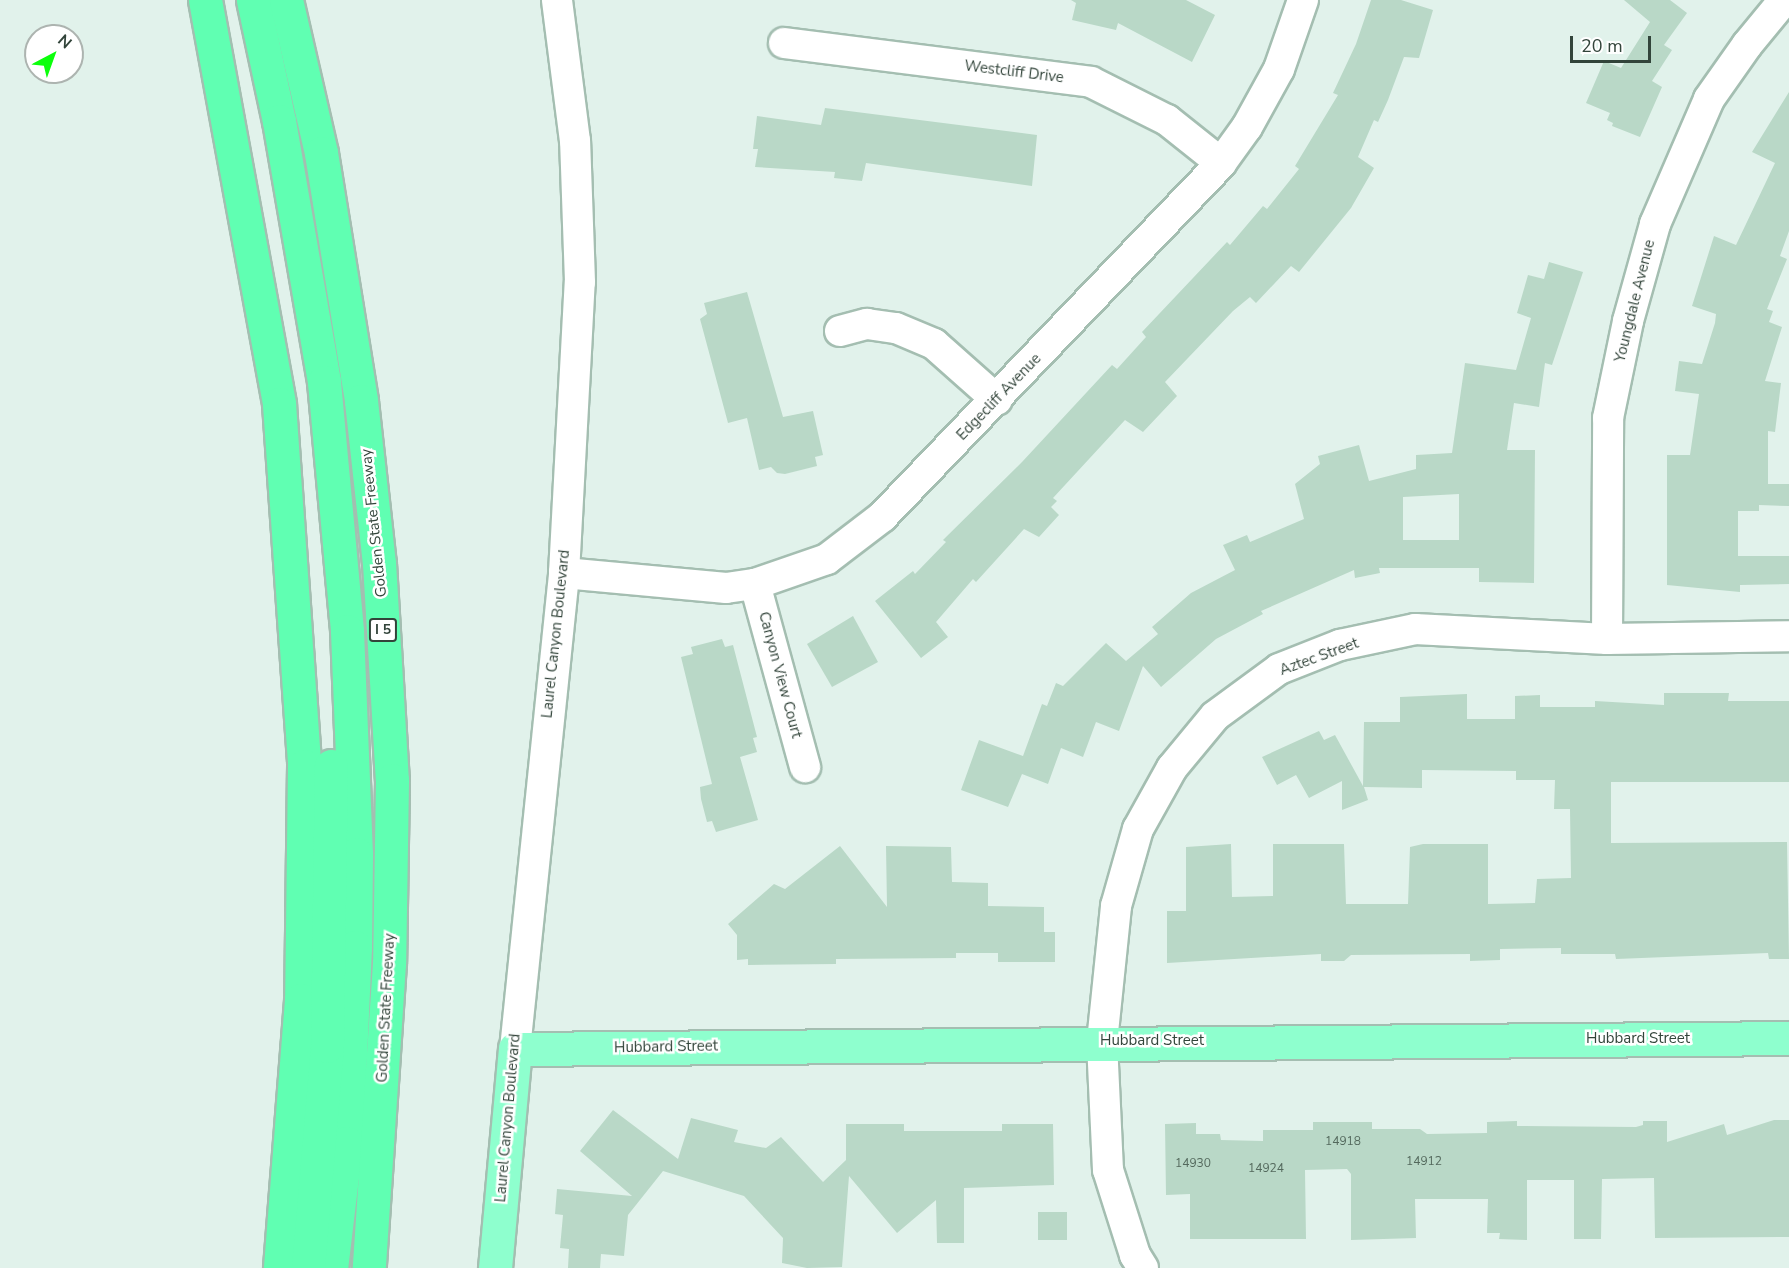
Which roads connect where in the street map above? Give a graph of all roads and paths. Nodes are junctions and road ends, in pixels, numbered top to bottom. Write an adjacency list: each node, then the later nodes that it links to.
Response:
1 (205, 0): 8 (highway)
2 (253, 0): 22 (highway)
3 (286, 0): 23 (highway, Golden State Freeway / I 5)
4 (557, 0): 12 (street, Laurel Canyon Boulevard)
5 (1303, 0): 9 (street, Edgecliff Avenue)
6 (1784, 0): 15 (street, Youngdale Avenue)
7 (784, 43): 9 (street, Westcliff Drive)
8 (216, 46): 20 (highway); 21 (highway)
9 (1221, 163): 11 (street, Edgecliff Avenue)
10 (840, 331): 11 (street)
11 (997, 400): 13 (street, Edgecliff Avenue)
12 (564, 573): 13 (street, Edgecliff Avenue); 19 (street, Laurel Canyon Boulevard)
13 (755, 584): 16 (street, Canyon View Court)
14 (1789, 636): 15 (street, Aztec Street)
15 (1607, 639): 18 (street, Aztec Street)
16 (804, 766)
17 (1789, 1038): 18 (main road, Hubbard Street)
18 (1102, 1042): 19 (main road, Hubbard Street); 25 (street, Aztec Street)
19 (515, 1049): 24 (main road, Laurel Canyon Boulevard)
20 (280, 1268)
21 (308, 1268)
22 (331, 1268)
23 (369, 1268)
24 (495, 1268)
25 (1143, 1268)

